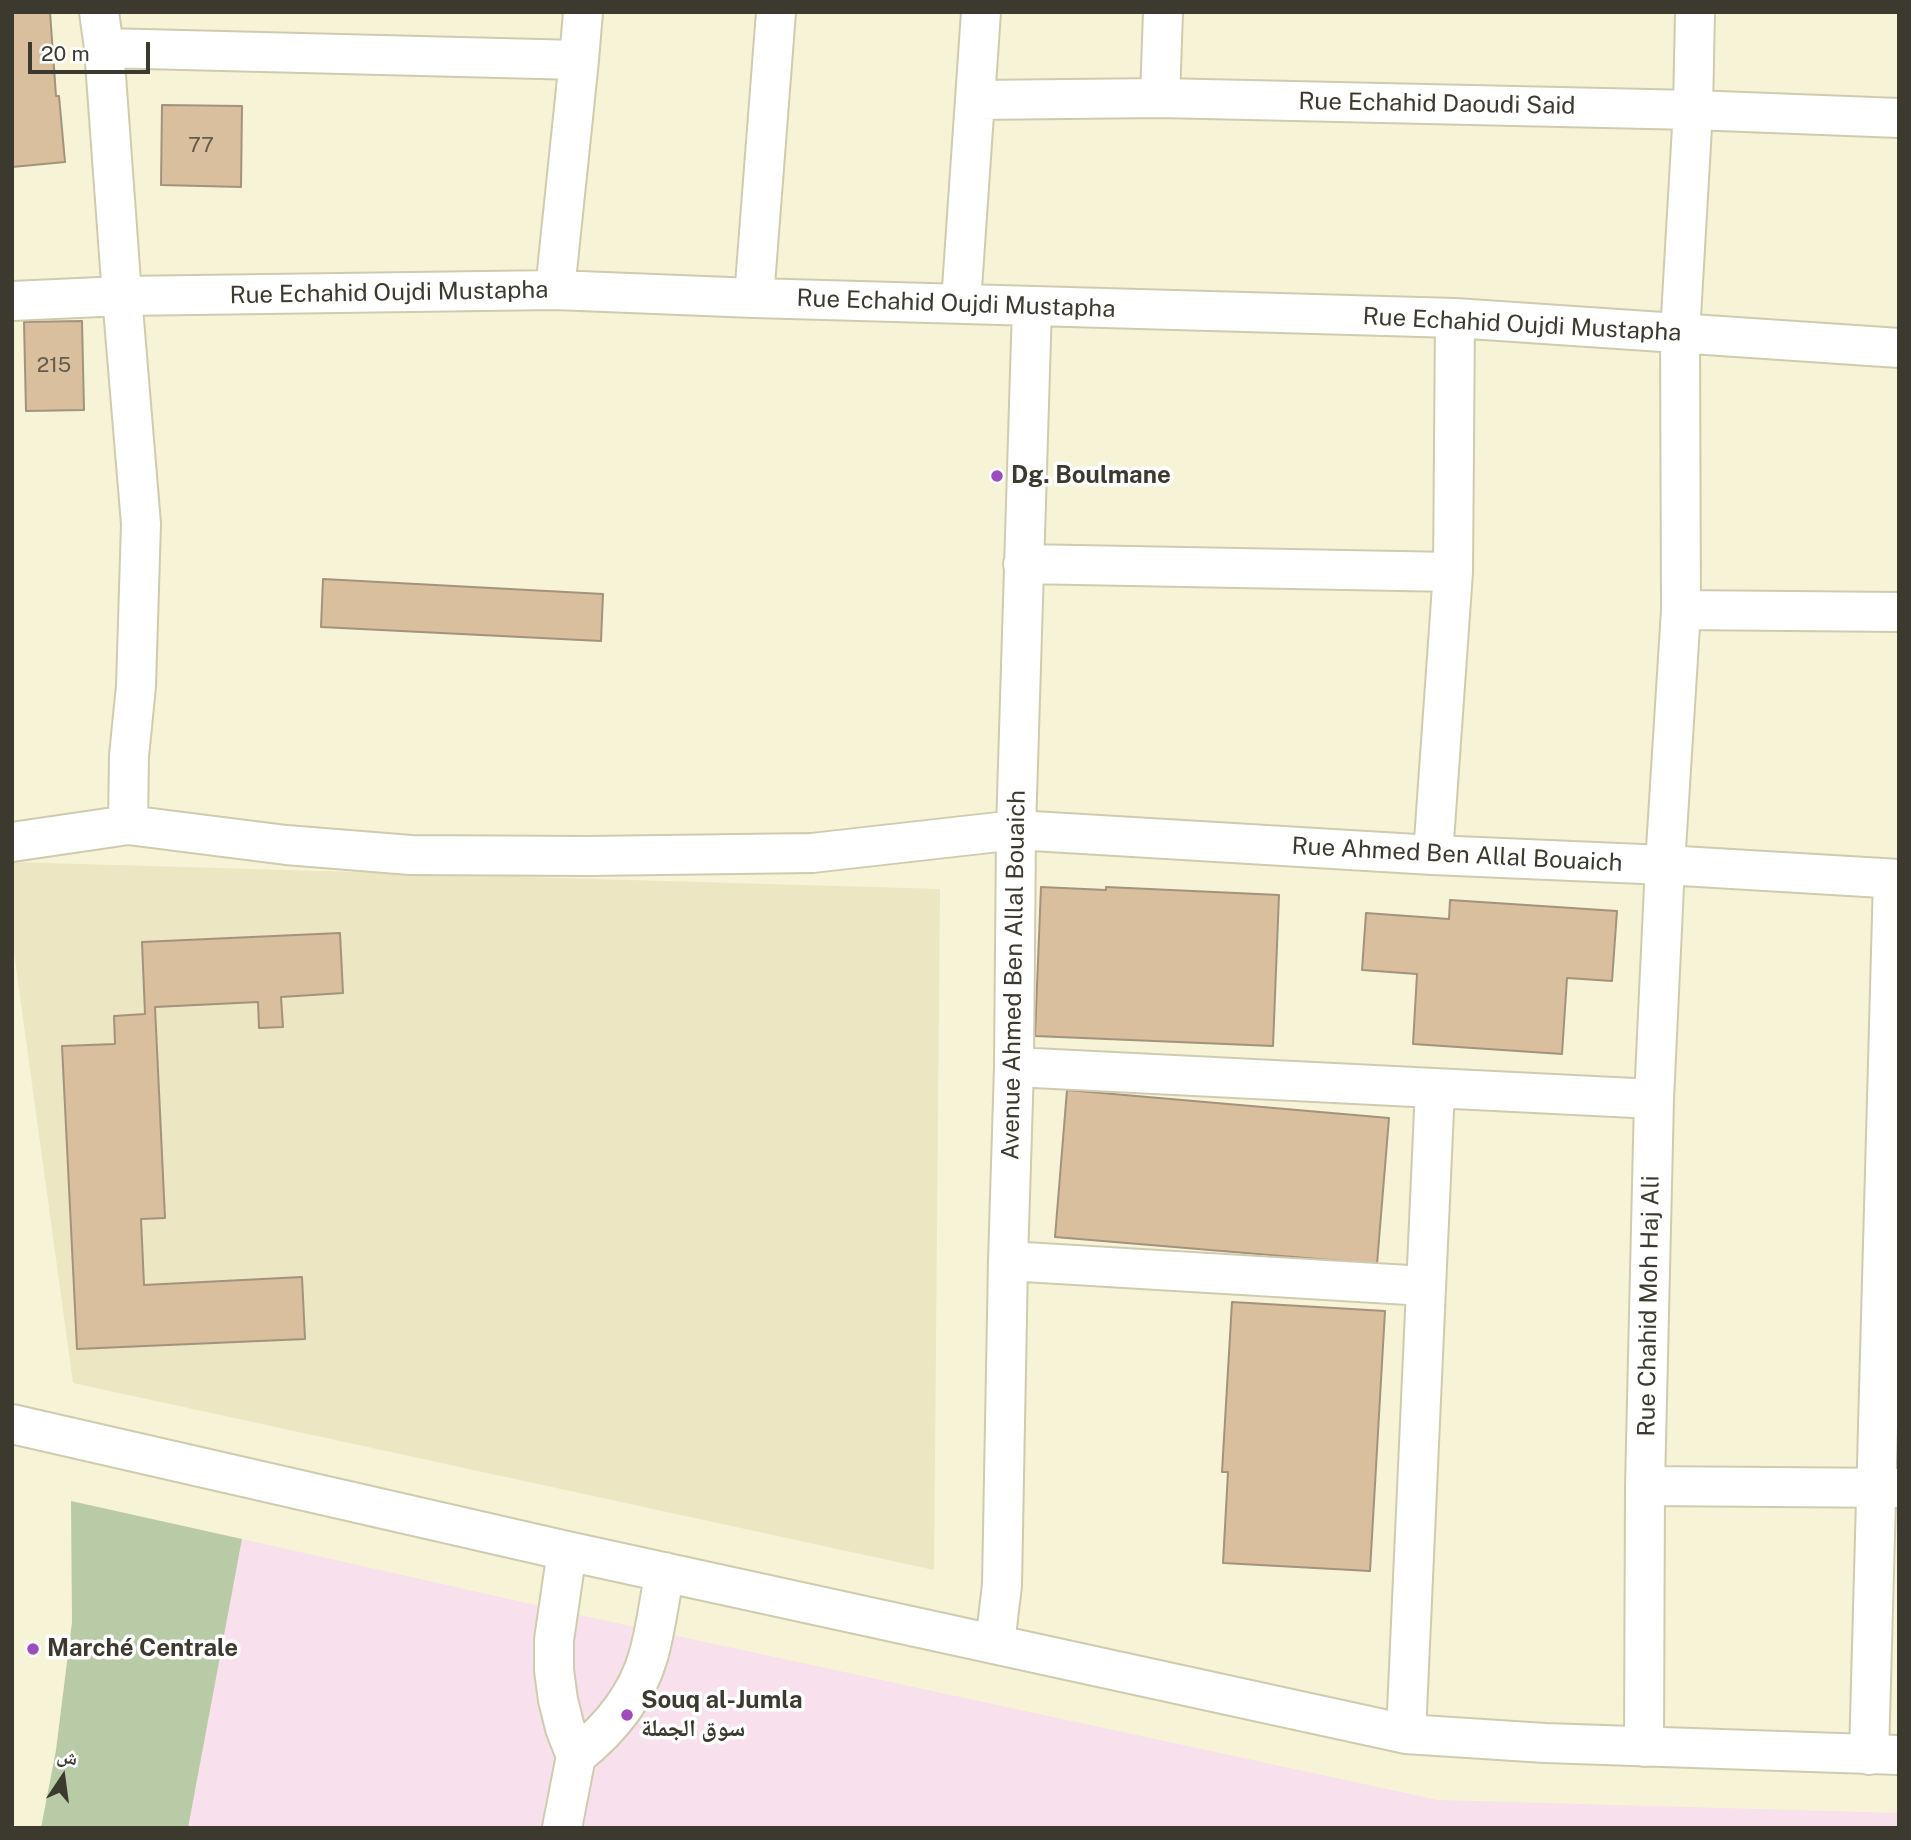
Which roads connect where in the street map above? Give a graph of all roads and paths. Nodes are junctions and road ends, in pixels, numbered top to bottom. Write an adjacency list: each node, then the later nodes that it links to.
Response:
1 (583, 12): 7 (street)
2 (776, 12): 14 (street)
3 (981, 12): 9 (street)
4 (1163, 12): 8 (street)
5 (1695, 12): 10 (street, Rue Chahid Moh Haj Ali)
6 (102, 30): 7 (street); 13 (street)
7 (579, 60): 12 (street)
8 (1160, 97): 9 (street, Rue Echahid Daoudi Said); 10 (street, Rue Echahid Daoudi Said)
9 (975, 100): 16 (street)
10 (1693, 110): 11 (street, Rue Echahid Daoudi Said); 19 (street, Rue Chahid Moh Haj Ali)
11 (1899, 118)
12 (555, 290): 13 (street, Rue Echahid Oujdi Mustapha); 14 (street, Rue Echahid Oujdi Mustapha)
13 (122, 296): 15 (street, Rue Echahid Oujdi Mustapha); 25 (street)
14 (754, 298): 16 (street, Rue Echahid Oujdi Mustapha)
15 (12, 301)
16 (961, 303): 17 (street, Rue Echahid Oujdi Mustapha)
17 (1032, 306): 18 (street, Rue Echahid Oujdi Mustapha); 21 (street, Avenue Ahmed Ben Allal Bouaich)
18 (1455, 318): 19 (street, Rue Echahid Oujdi Mustapha); 22 (street)
19 (1680, 334): 20 (street, Rue Echahid Oujdi Mustapha); 23 (street, Rue Chahid Moh Haj Ali)
20 (1899, 348)
21 (1023, 564): 22 (street); 26 (street, Avenue Ahmed Ben Allal Bouaich)
22 (1453, 572): 28 (street)
23 (1681, 610): 24 (street); 29 (street, Rue Chahid Moh Haj Ali)
24 (1899, 612)
25 (128, 825): 26 (street, Rue Ahmed Ben Allal Bouaich); 27 (street, Rue Ahmed Ben Allal Bouaich)
26 (1016, 830): 28 (street, Rue Ahmed Ben Allal Bouaich); 31 (street, Avenue Ahmed Ben Allal Bouaich)
27 (12, 842)
28 (1433, 855): 29 (street, Rue Ahmed Ben Allal Bouaich)
29 (1665, 865): 30 (street, Rue Ahmed Ben Allal Bouaich); 33 (street, Rue Chahid Moh Haj Ali)
30 (1896, 879): 34 (street)
31 (1014, 1067): 32 (street); 35 (street, Avenue Ahmed Ben Allal Bouaich)
32 (1434, 1088): 33 (street); 36 (street)
33 (1654, 1099): 38 (street, Rue Chahid Moh Haj Ali)
34 (1892, 1123): 39 (street)
35 (1008, 1261): 36 (street); 42 (street, Avenue Ahmed Ben Allal Bouaich)
36 (1425, 1286): 43 (street)
37 (12, 1424): 40 (street)
38 (1645, 1486): 39 (street); 44 (street, Rue Chahid Moh Haj Ali)
39 (1887, 1487): 45 (street)
40 (568, 1551): 41 (street); 46 (street)
41 (665, 1572): 42 (street); 46 (street)
42 (995, 1644): 43 (street)
43 (1406, 1734): 44 (street)
44 (1644, 1747): 45 (street)
45 (1884, 1755)
46 (576, 1756): 47 (street)
47 (562, 1828)

